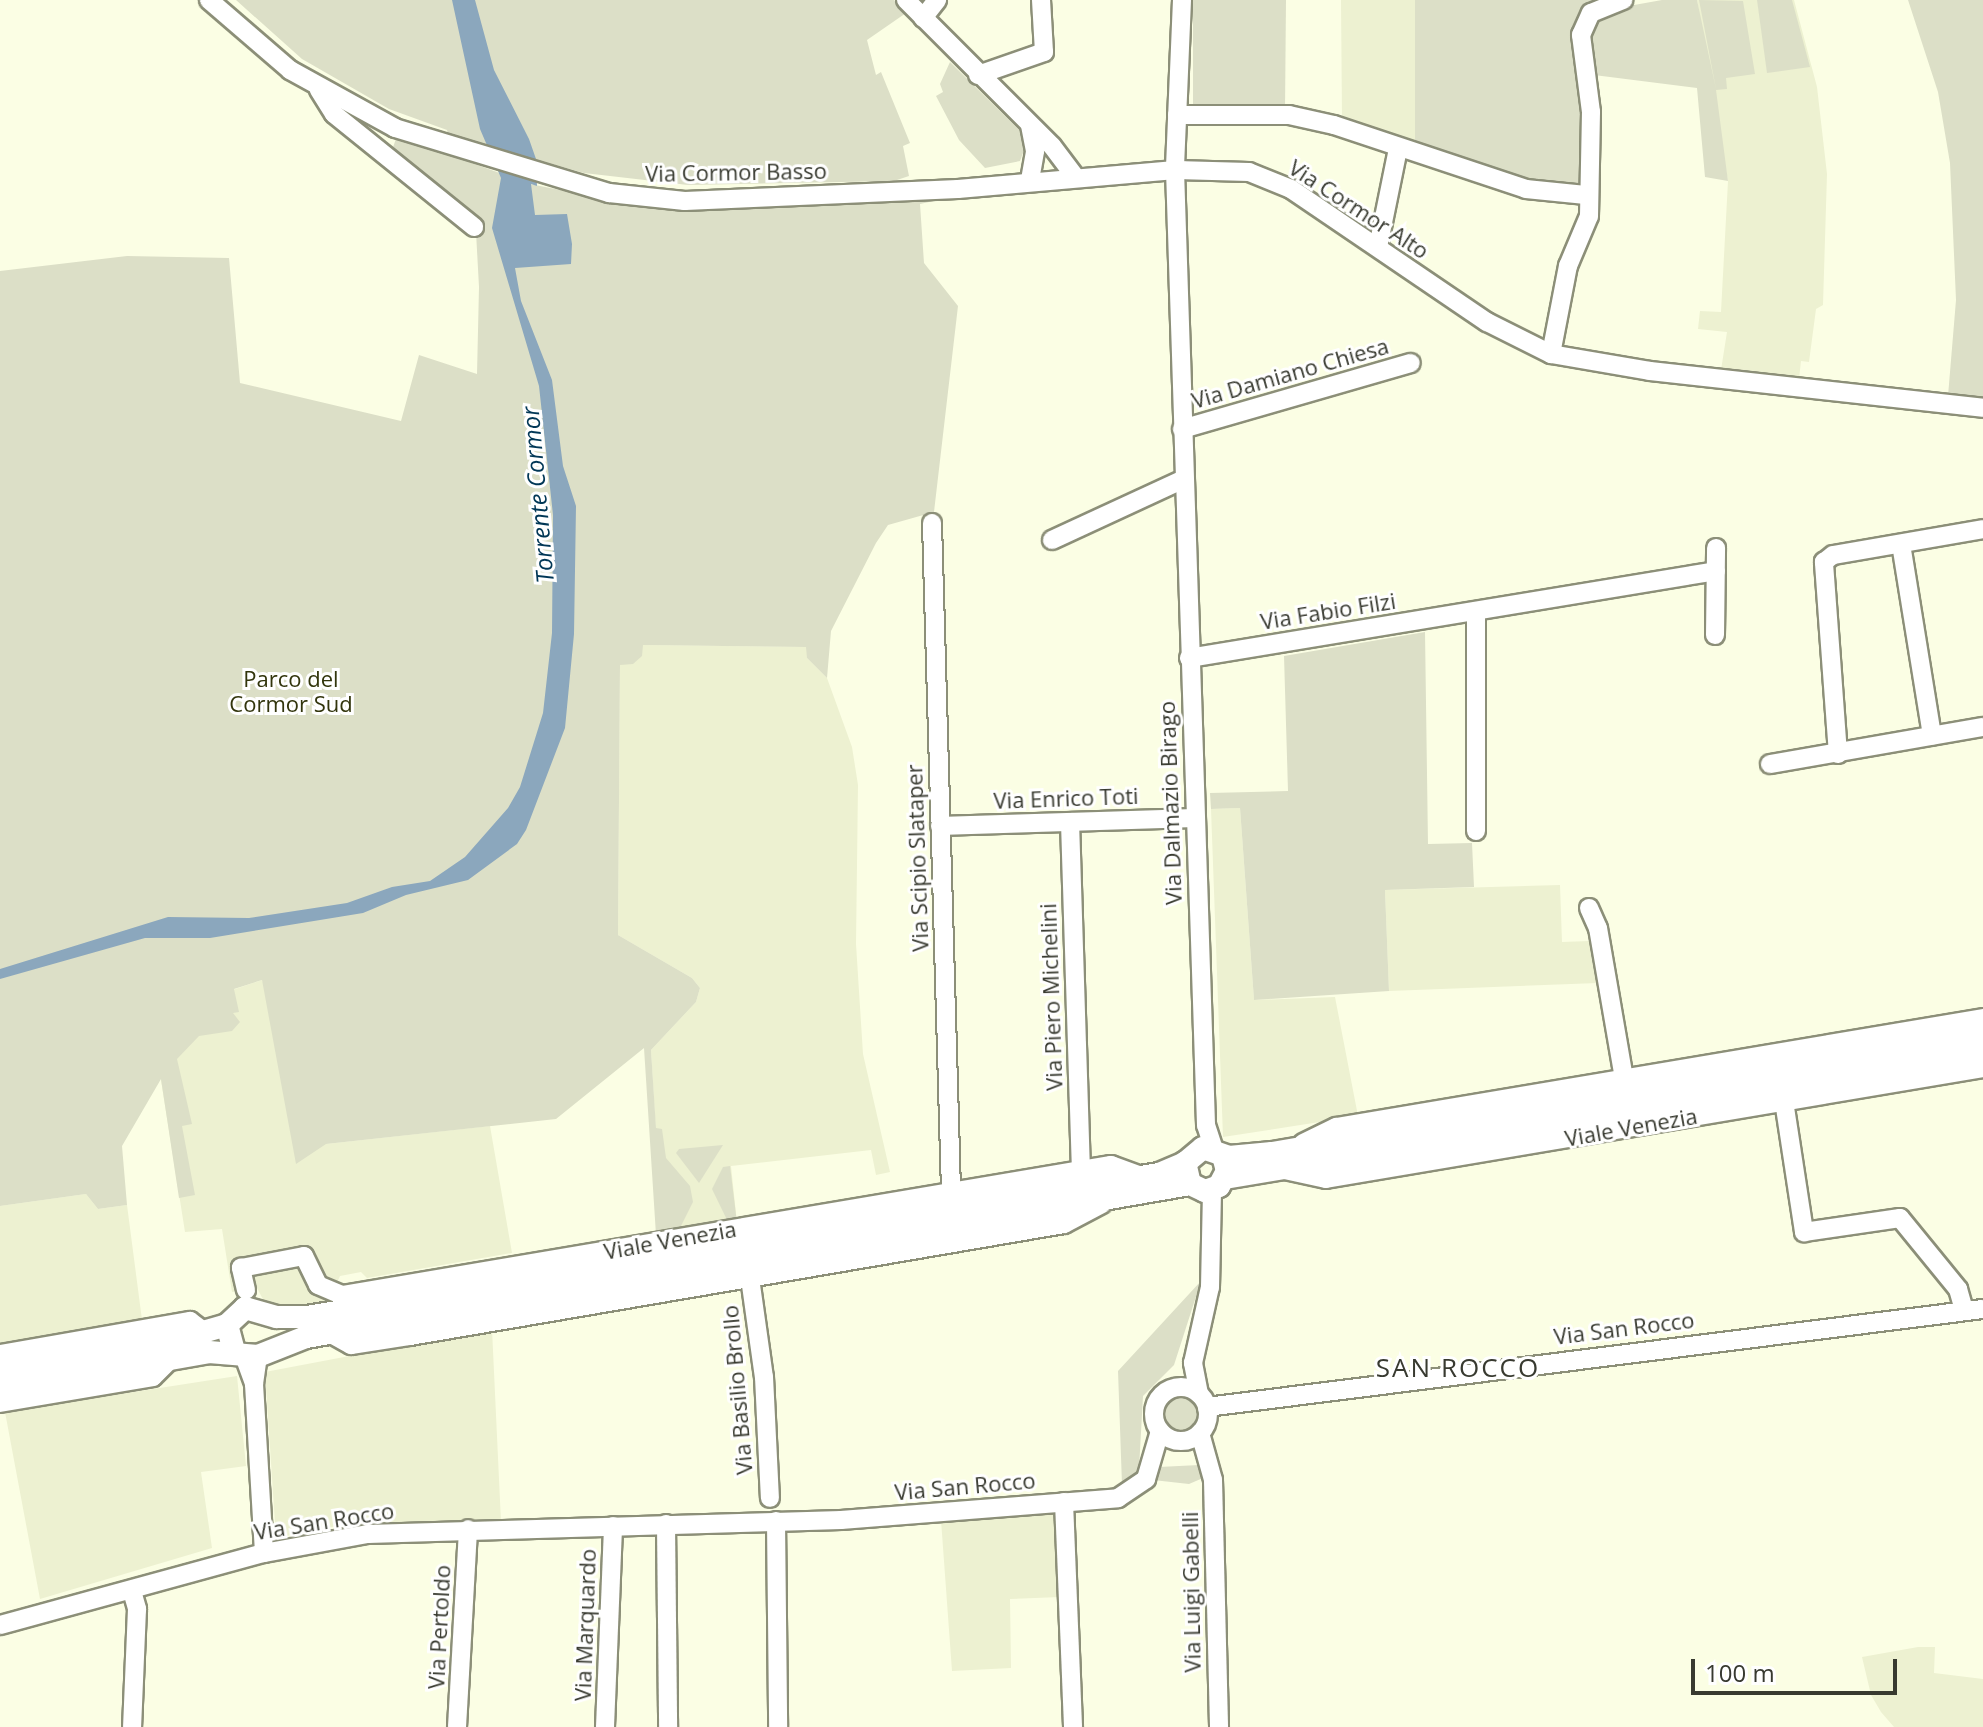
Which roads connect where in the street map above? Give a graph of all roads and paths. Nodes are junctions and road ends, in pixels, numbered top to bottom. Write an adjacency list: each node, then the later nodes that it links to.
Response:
1 (209, 0): 9 (street, Via Cormor Basso)
2 (906, 0): 7 (street)
3 (937, 0): 7 (street)
4 (1041, 0): 8 (street)
5 (1182, 0): 10 (street, Via Dalmazio Birago)
6 (1623, 0): 16 (street)
7 (923, 18): 8 (street)
8 (978, 75): 11 (street)
9 (318, 88): 15 (street, Via Cormor Basso); 17 (street, Via Cormor Basso)
10 (1177, 115): 12 (street); 13 (street, Via Dalmazio Birago)
11 (1030, 126): 14 (street); 15 (street)
12 (1398, 149): 16 (street); 18 (street)
13 (1175, 170): 14 (street, Via Cormor Alto); 18 (street, Via Cormor Alto); 22 (street, Via Dalmazio Birago)
14 (1074, 175): 15 (street, Via Cormor Alto)
15 (1030, 180)
16 (1586, 195): 19 (street)
17 (474, 227)
18 (1378, 247): 19 (street, Via Cormor Alto)
19 (1551, 354): 21 (street, Via Cormor Alto)
20 (1411, 363): 22 (street, Via Damiano Chiesa)
21 (1983, 408)
22 (1182, 429): 23 (street, Via Dalmazio Birago)
23 (1184, 479): 26 (street); 32 (street, Via Dalmazio Birago)
24 (932, 523): 39 (street, Via Scipio Slataper)
25 (1982, 535): 27 (street)
26 (1052, 540)
27 (1901, 544): 34 (street); 35 (street)
28 (1716, 548): 29 (street)
29 (1716, 571): 30 (street, Via Fabio Filzi); 31 (street)
30 (1476, 611): 32 (street, Via Fabio Filzi); 40 (street)
31 (1715, 635)
32 (1189, 658): 37 (street, Via Dalmazio Birago)
33 (1983, 727): 34 (street)
34 (1932, 736): 35 (street)
35 (1838, 754): 36 (street)
36 (1770, 764)
37 (1194, 818): 38 (street, Via Enrico Toti); 50 (street, Via Dalmazio Birago)
38 (1070, 822): 39 (street, Via Enrico Toti); 49 (street, Via Piero Michelini)
39 (940, 826): 52 (street, Via Scipio Slataper)
40 (1476, 831)
41 (1589, 908): 46 (street)
42 (1983, 1018): 46 (street, Viale Venezia)
43 (1983, 1031): 48 (main road, Viale Venezia)
44 (1983, 1051): 48 (main road, Viale Venezia)
45 (1983, 1068): 47 (street, Viale Venezia)
46 (1624, 1079): 48 (street, Viale Venezia)
47 (1784, 1101): 48 (street, Viale Venezia); 56 (street)
48 (1285, 1159): 50 (main road, Viale Venezia)
49 (1081, 1170): 51 (street, Viale Venezia); 52 (street, Viale Venezia)
50 (1206, 1170): 51 (main road, Viale Venezia); 53 (main road, Viale Venezia); 63 (street)
51 (1141, 1176): 57 (main road, Viale Venezia)
52 (951, 1192): 55 (street, Viale Venezia)
53 (1115, 1197): 54 (street, Viale Venezia); 59 (main road, Viale Venezia)
54 (750, 1278): 59 (street, Viale Venezia); 70 (street, Via Basilio Brollo)
55 (246, 1290): 57 (street, Viale Venezia); 58 (street)
56 (1974, 1310): 68 (street, Via San Rocco)
57 (264, 1312): 58 (main road, Viale Venezia); 60 (main road)
58 (223, 1323): 60 (main road); 61 (street, Viale Venezia); 64 (main road, Viale Venezia)
59 (331, 1334): 60 (main road, Viale Venezia)
60 (251, 1353): 62 (main road, Viale Venezia); 76 (street)
61 (0, 1354)
62 (172, 1358): 65 (main road, Viale Venezia); 67 (street, Viale Venezia)
63 (1193, 1363): 66 (street); 68 (street)
64 (0, 1370)
65 (0, 1389)
66 (1171, 1389): 68 (street, Via San Rocco); 69 (street)
67 (0, 1403)
68 (1210, 1405): 69 (street)
69 (1180, 1436): 71 (street, Via San Rocco); 85 (street, Via Luigi Gabelli)
70 (770, 1498)
71 (1064, 1502): 72 (street, Via San Rocco); 84 (street)
72 (776, 1521): 73 (street, Via San Rocco); 83 (street)
73 (666, 1524): 74 (street, Via San Rocco); 82 (street)
74 (613, 1526): 75 (street, Via San Rocco); 81 (street, Via Marquardo)
75 (468, 1529): 76 (street, Via San Rocco); 80 (street, Via Pertoldo)
76 (264, 1553): 77 (street, Via San Rocco)
77 (132, 1591): 78 (street, Via San Rocco); 79 (street)
78 (0, 1625)
79 (132, 1727)
80 (457, 1727)
81 (605, 1727)
82 (668, 1727)
83 (778, 1727)
84 (1073, 1727)
85 (1219, 1727)

